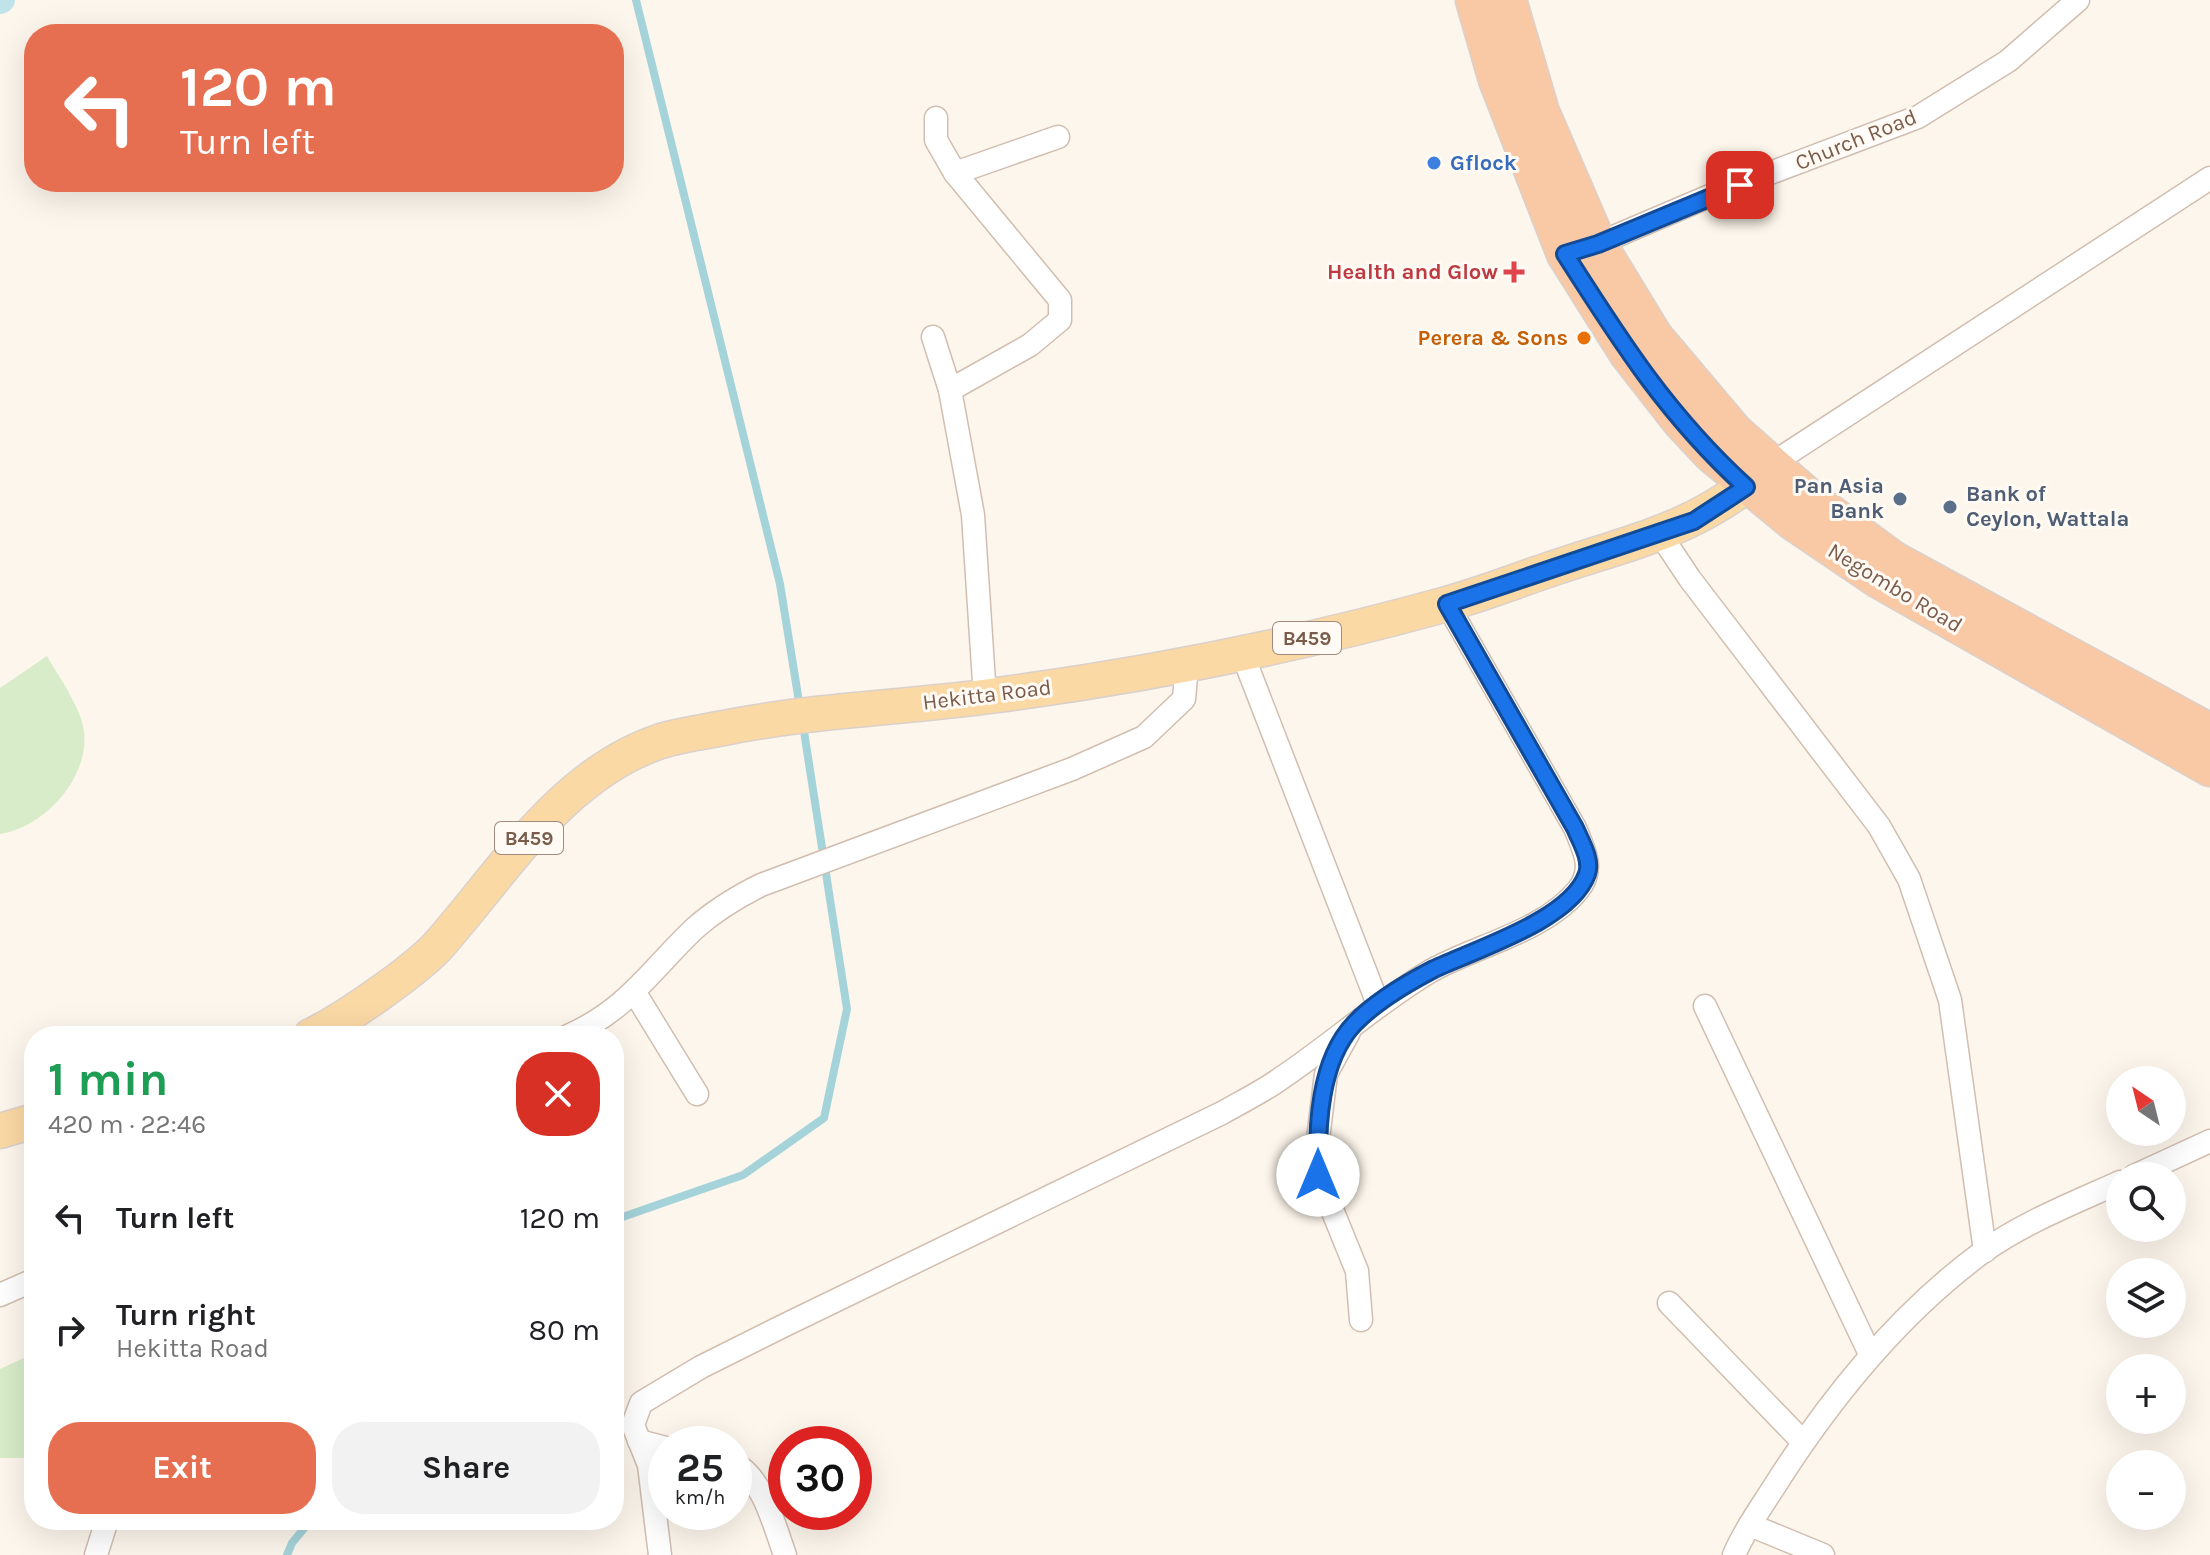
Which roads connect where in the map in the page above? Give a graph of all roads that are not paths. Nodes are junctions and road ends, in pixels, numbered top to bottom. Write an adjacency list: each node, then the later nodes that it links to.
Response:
1 (1474, 0): 8 (highway, Negombo Road)
2 (1508, 0): 8 (highway, Negombo Road)
3 (2078, 0): 8 (street, Church Road)
4 (936, 118): 6 (street)
5 (1058, 137): 6 (street)
6 (955, 173): 10 (street)
7 (2210, 178): 11 (street)
8 (1582, 249): 11 (highway, Negombo Road)
9 (933, 337): 10 (street)
10 (950, 390): 16 (street)
11 (1758, 476): 12 (main road, Hekitta Road / B459); 17 (highway, Negombo Road); 18 (highway, Negombo Road)
12 (1660, 534): 13 (main road, Hekitta Road / B459); 31 (street)
13 (1447, 604): 14 (main road, Hekitta Road / B459); 20 (street)
14 (1242, 653): 15 (main road, Hekitta Road / B459); 20 (street)
15 (1187, 664): 16 (main road, Hekitta Road / B459); 19 (street)
16 (985, 697): 22 (main road, Hekitta Road / B459)
17 (2210, 732)
18 (2210, 768)
19 (635, 993): 23 (street); 25 (street)
20 (1378, 1004): 24 (street)
21 (1705, 1006): 36 (street)
22 (327, 1026)
23 (588, 1026)
24 (1352, 1026): 35 (street); 37 (street)
25 (697, 1094)
26 (24, 1124): 27 (main road)
27 (0, 1131)
28 (2210, 1141): 29 (street)
29 (2164, 1162)
30 (2106, 1188): 31 (street)
31 (1985, 1251): 36 (street)
32 (24, 1284): 33 (street)
33 (0, 1295)
34 (1669, 1303): 38 (street)
35 (1361, 1320)
36 (1870, 1354): 38 (street)
37 (639, 1441): 39 (street); 44 (street)
38 (1803, 1442): 41 (street)
39 (648, 1443)
40 (752, 1483): 45 (street)
41 (1750, 1525): 46 (street); 47 (street)
42 (104, 1530): 43 (street)
43 (96, 1555)
44 (660, 1555)
45 (785, 1555)
46 (1734, 1555)
47 (1823, 1555)

